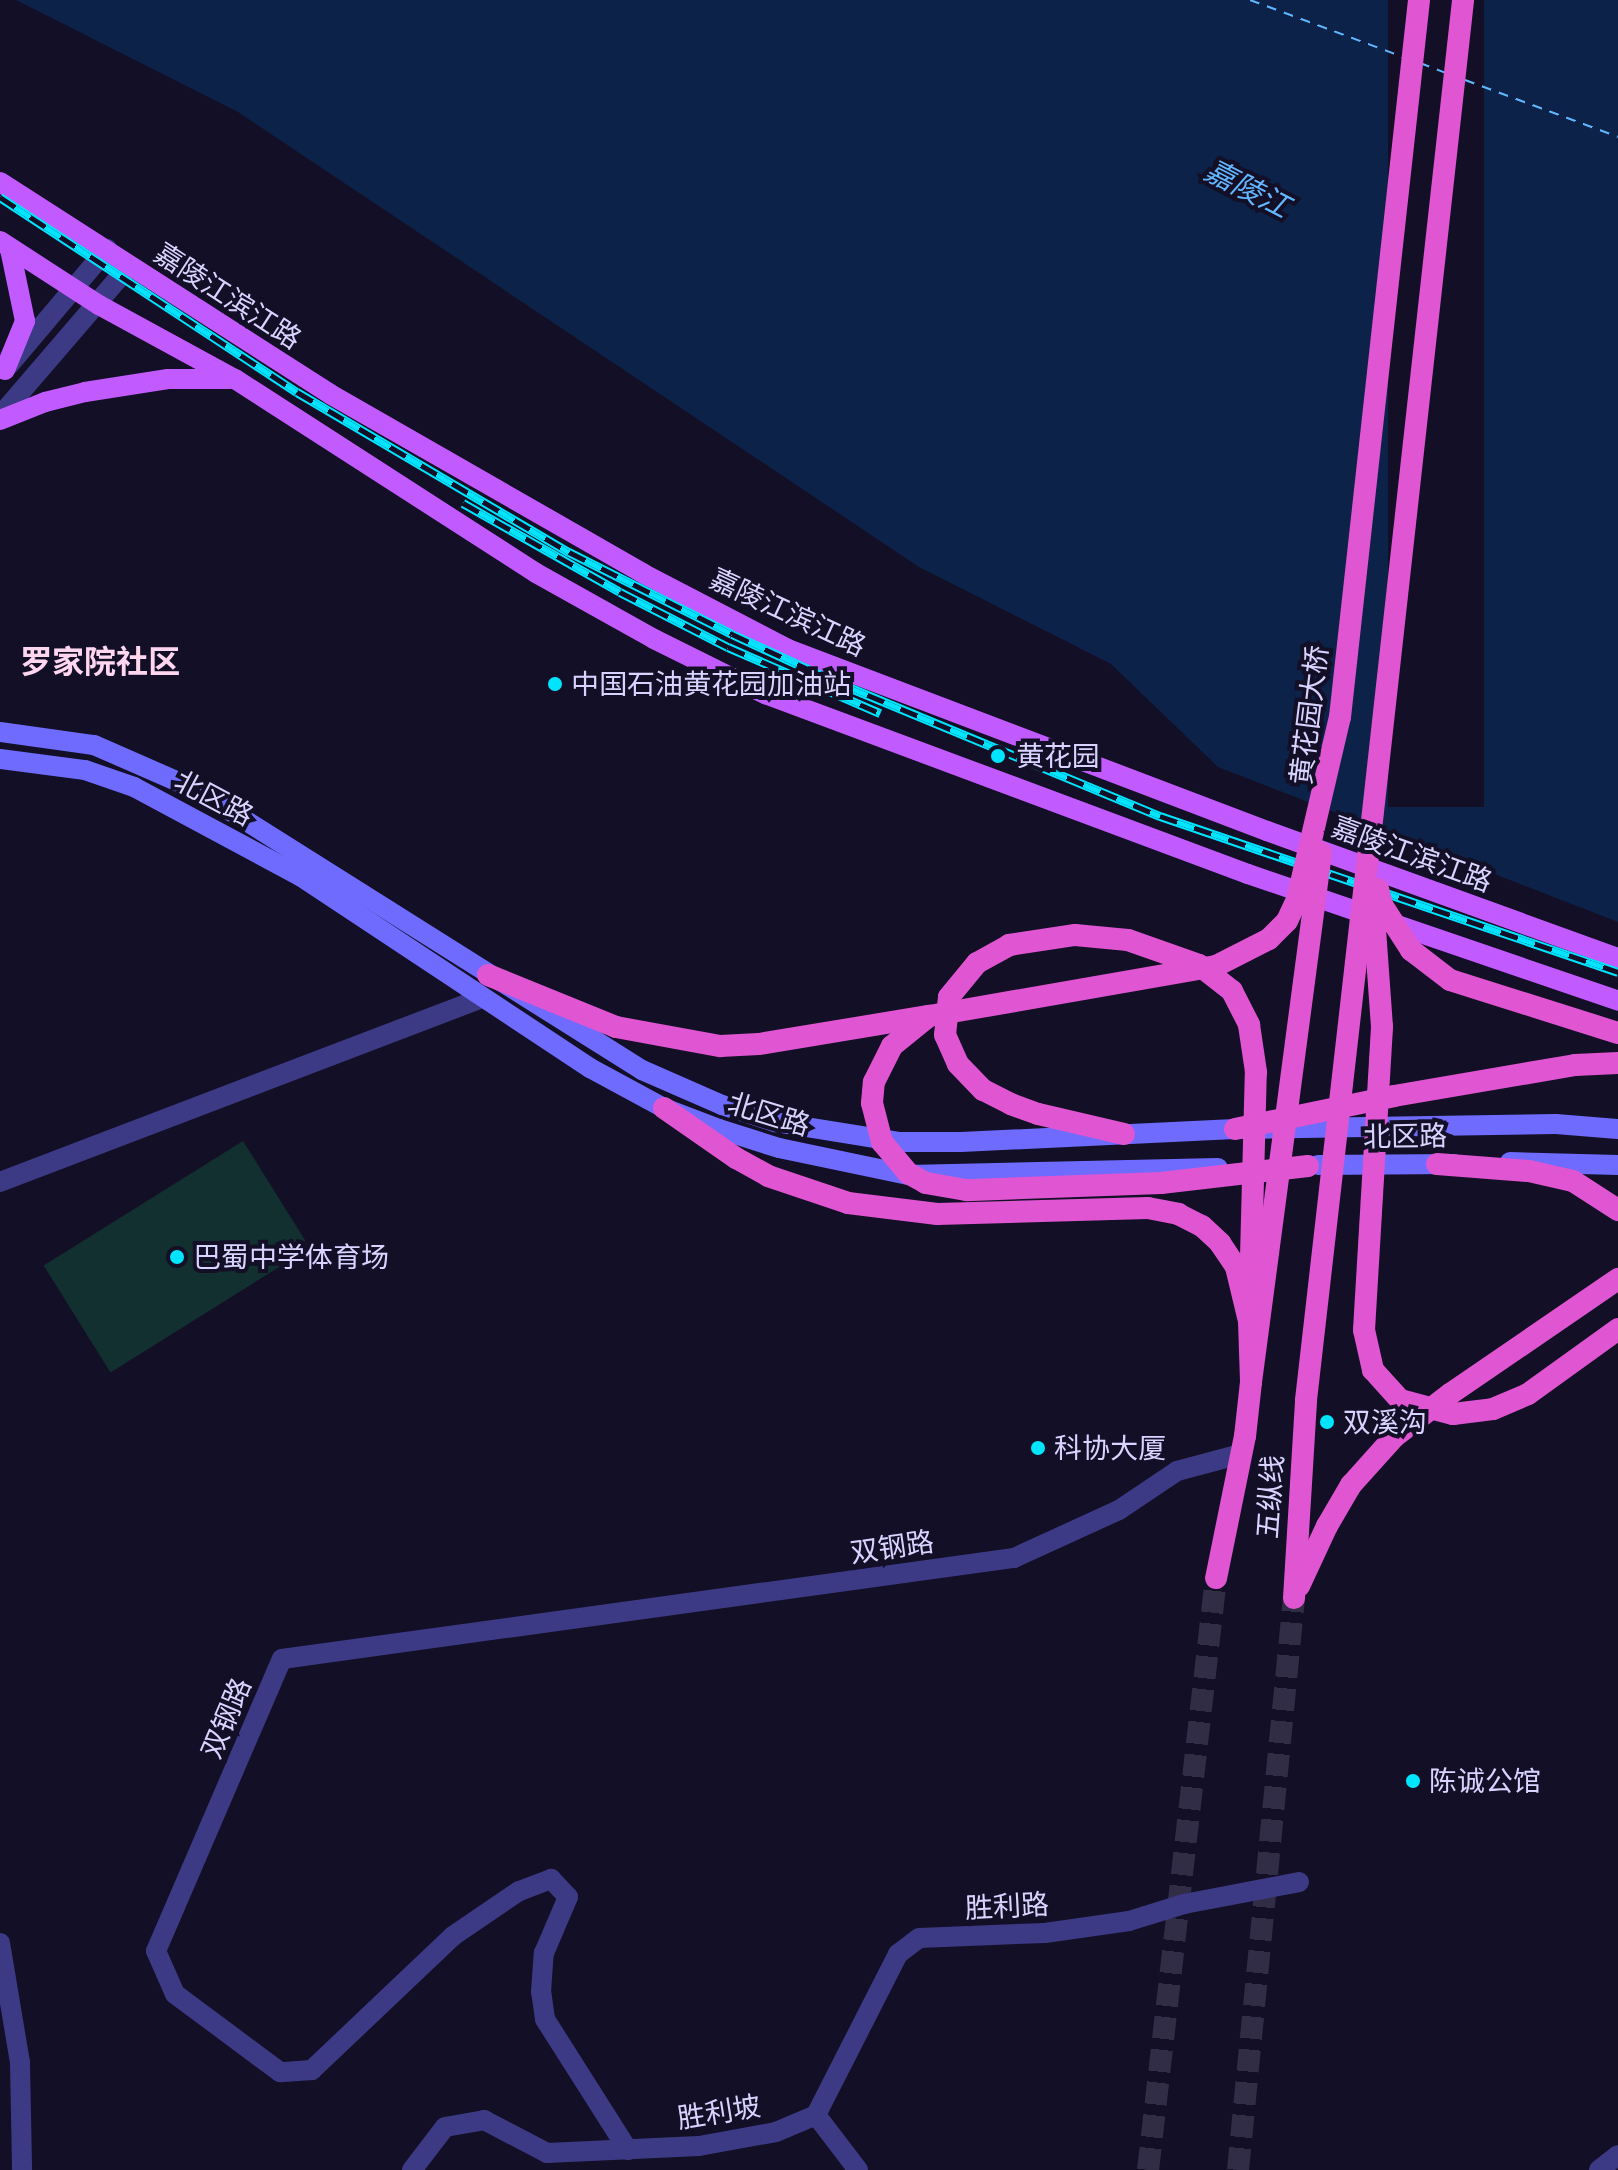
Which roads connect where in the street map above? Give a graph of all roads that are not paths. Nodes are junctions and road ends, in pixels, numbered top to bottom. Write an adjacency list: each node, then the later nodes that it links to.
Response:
1 (1419, 0): 12 (highway, 黄花园大桥)
2 (1463, 0): 15 (highway)
3 (0, 182): 5 (main road, 嘉陵江滨江路)
4 (5, 245): 7 (main road); 9 (main road)
5 (107, 249): 6 (main road, 嘉陵江滨江路); 7 (street)
6 (129, 266): 8 (street); 16 (main road, 嘉陵江滨江路)
7 (75, 289): 8 (main road); 9 (street)
8 (99, 305): 10 (main road); 11 (street)
9 (3, 373)
10 (235, 379): 11 (main road); 19 (main road)
11 (0, 418)
12 (1340, 717): 20 (highway, bridge); 35 (highway, 黄花园大桥, bridge)
13 (0, 732): 17 (main road, 北区路)
14 (0, 759): 18 (main road, 北区路)
15 (1369, 848): 21 (highway, bridge); 32 (highway, 五纵线, bridge); 34 (highway, bridge)
16 (1618, 958)
17 (488, 975): 20 (highway); 26 (main road, 北区路)
18 (482, 998): 23 (main road, 北区路); 30 (street)
19 (1618, 1001)
20 (929, 1016): 29 (highway, bridge)
21 (1618, 1033)
22 (1618, 1063): 24 (highway)
23 (664, 1108): 29 (main road, 北区路); 33 (highway)
24 (1235, 1129): 25 (main road, 北区路); 26 (main road, 北区路)
25 (1618, 1129)
26 (1124, 1134): 33 (highway, bridge)
27 (1437, 1164): 28 (main road, 北区路); 29 (main road, 北区路); 31 (highway)
28 (1618, 1165)
29 (1308, 1166)
30 (0, 1182)
31 (1618, 1210)
32 (1618, 1279)
33 (1249, 1321): 35 (highway, bridge)
34 (1618, 1329)
35 (1251, 1382): 36 (highway, 黄花园大桥)
36 (1243, 1445): 37 (highway, 五纵线); 41 (street, 双钢路)
37 (1216, 1578)
38 (1299, 1882): 40 (street, 胜利路)
39 (0, 1943): 43 (street)
40 (816, 2115): 41 (street, 胜利坡); 45 (street)
41 (628, 2150): 44 (street, 胜利坡)
42 (1618, 2155): 46 (street)
43 (22, 2170)
44 (412, 2170)
45 (858, 2170)
46 (1599, 2170)

